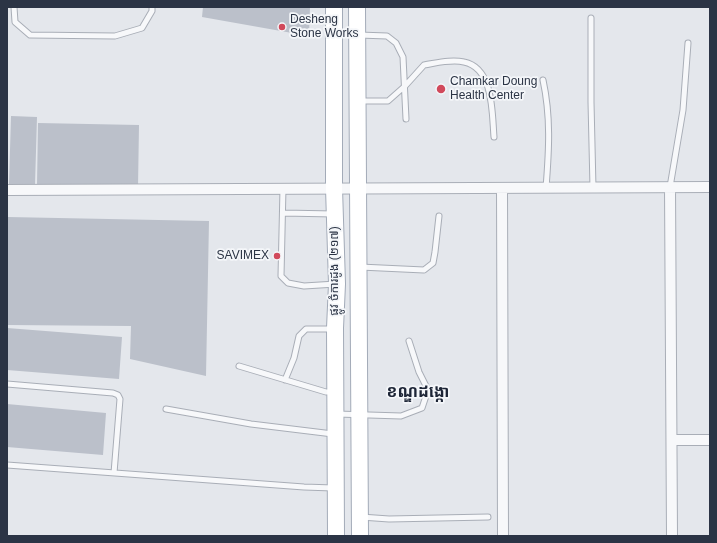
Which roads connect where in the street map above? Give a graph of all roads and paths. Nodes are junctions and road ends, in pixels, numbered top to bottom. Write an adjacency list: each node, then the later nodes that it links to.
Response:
1 (14, 7): 2 (lane)
2 (152, 7)
3 (334, 7): 16 (main road, ផ្លូវ ចំការដូង (២១៧))
4 (357, 7): 6 (main road, ផ្លូវ ចំការដូង (២១៧))
5 (591, 18): 19 (lane)
6 (357, 34): 9 (lane); 10 (main road, ផ្លូវ ចំការដូង (២១៧))
7 (688, 43): 13 (lane)
8 (543, 80): 18 (lane)
9 (405, 86): 10 (lane); 11 (lane); 12 (lane)
10 (358, 101): 20 (main road, ផ្លូវ ចំការដូង (២១៧))
11 (406, 119)
12 (494, 137)
13 (670, 187): 14 (street); 19 (street); 37 (street)
14 (710, 187)
15 (283, 188): 16 (street); 21 (street); 22 (lane)
16 (334, 188): 20 (street); 23 (main road, ផ្លូវ ចំការដូង (២១៧))
17 (502, 188): 18 (street); 20 (street); 46 (street)
18 (546, 188): 19 (street)
19 (593, 188)
20 (358, 189): 25 (main road, ផ្លូវ ចំការដូង (២១៧))
21 (7, 190)
22 (283, 213): 23 (lane); 26 (lane)
23 (335, 214): 26 (main road, ផ្លូវ ចំការដូង (២១៧))
24 (439, 216): 25 (lane)
25 (358, 267): 35 (main road, ផ្លូវ ចំការដូង (២១៧))
26 (337, 284): 27 (main road, ផ្លូវ ចំការដូង (២១៧))
27 (335, 328): 30 (lane); 32 (main road, ផ្លូវ ចំការដូង (២១៧))
28 (409, 341): 35 (lane)
29 (239, 366): 30 (lane)
30 (285, 380): 32 (lane)
31 (7, 384): 40 (lane)
32 (336, 392): 34 (main road, ផ្លូវ ចំការដូង (២១៧))
33 (166, 409): 36 (lane)
34 (336, 414): 35 (lane); 36 (main road, ផ្លូវ ចំការដូង (២១៧))
35 (359, 415): 42 (main road, ផ្លូវ ចំការដូង (២១៧))
36 (336, 434): 41 (main road, ផ្លូវ ចំការដូង (២១៧))
37 (672, 440): 38 (street); 47 (street)
38 (710, 440)
39 (7, 465): 40 (lane)
40 (114, 473): 41 (lane)
41 (336, 488): 44 (main road, ផ្លូវ ចំការដូង (២១៧))
42 (360, 517): 43 (lane); 45 (main road, ផ្លូវ ចំការដូង (២១៧))
43 (488, 518)
44 (336, 536)
45 (360, 536)
46 (504, 536)
47 (672, 536)

